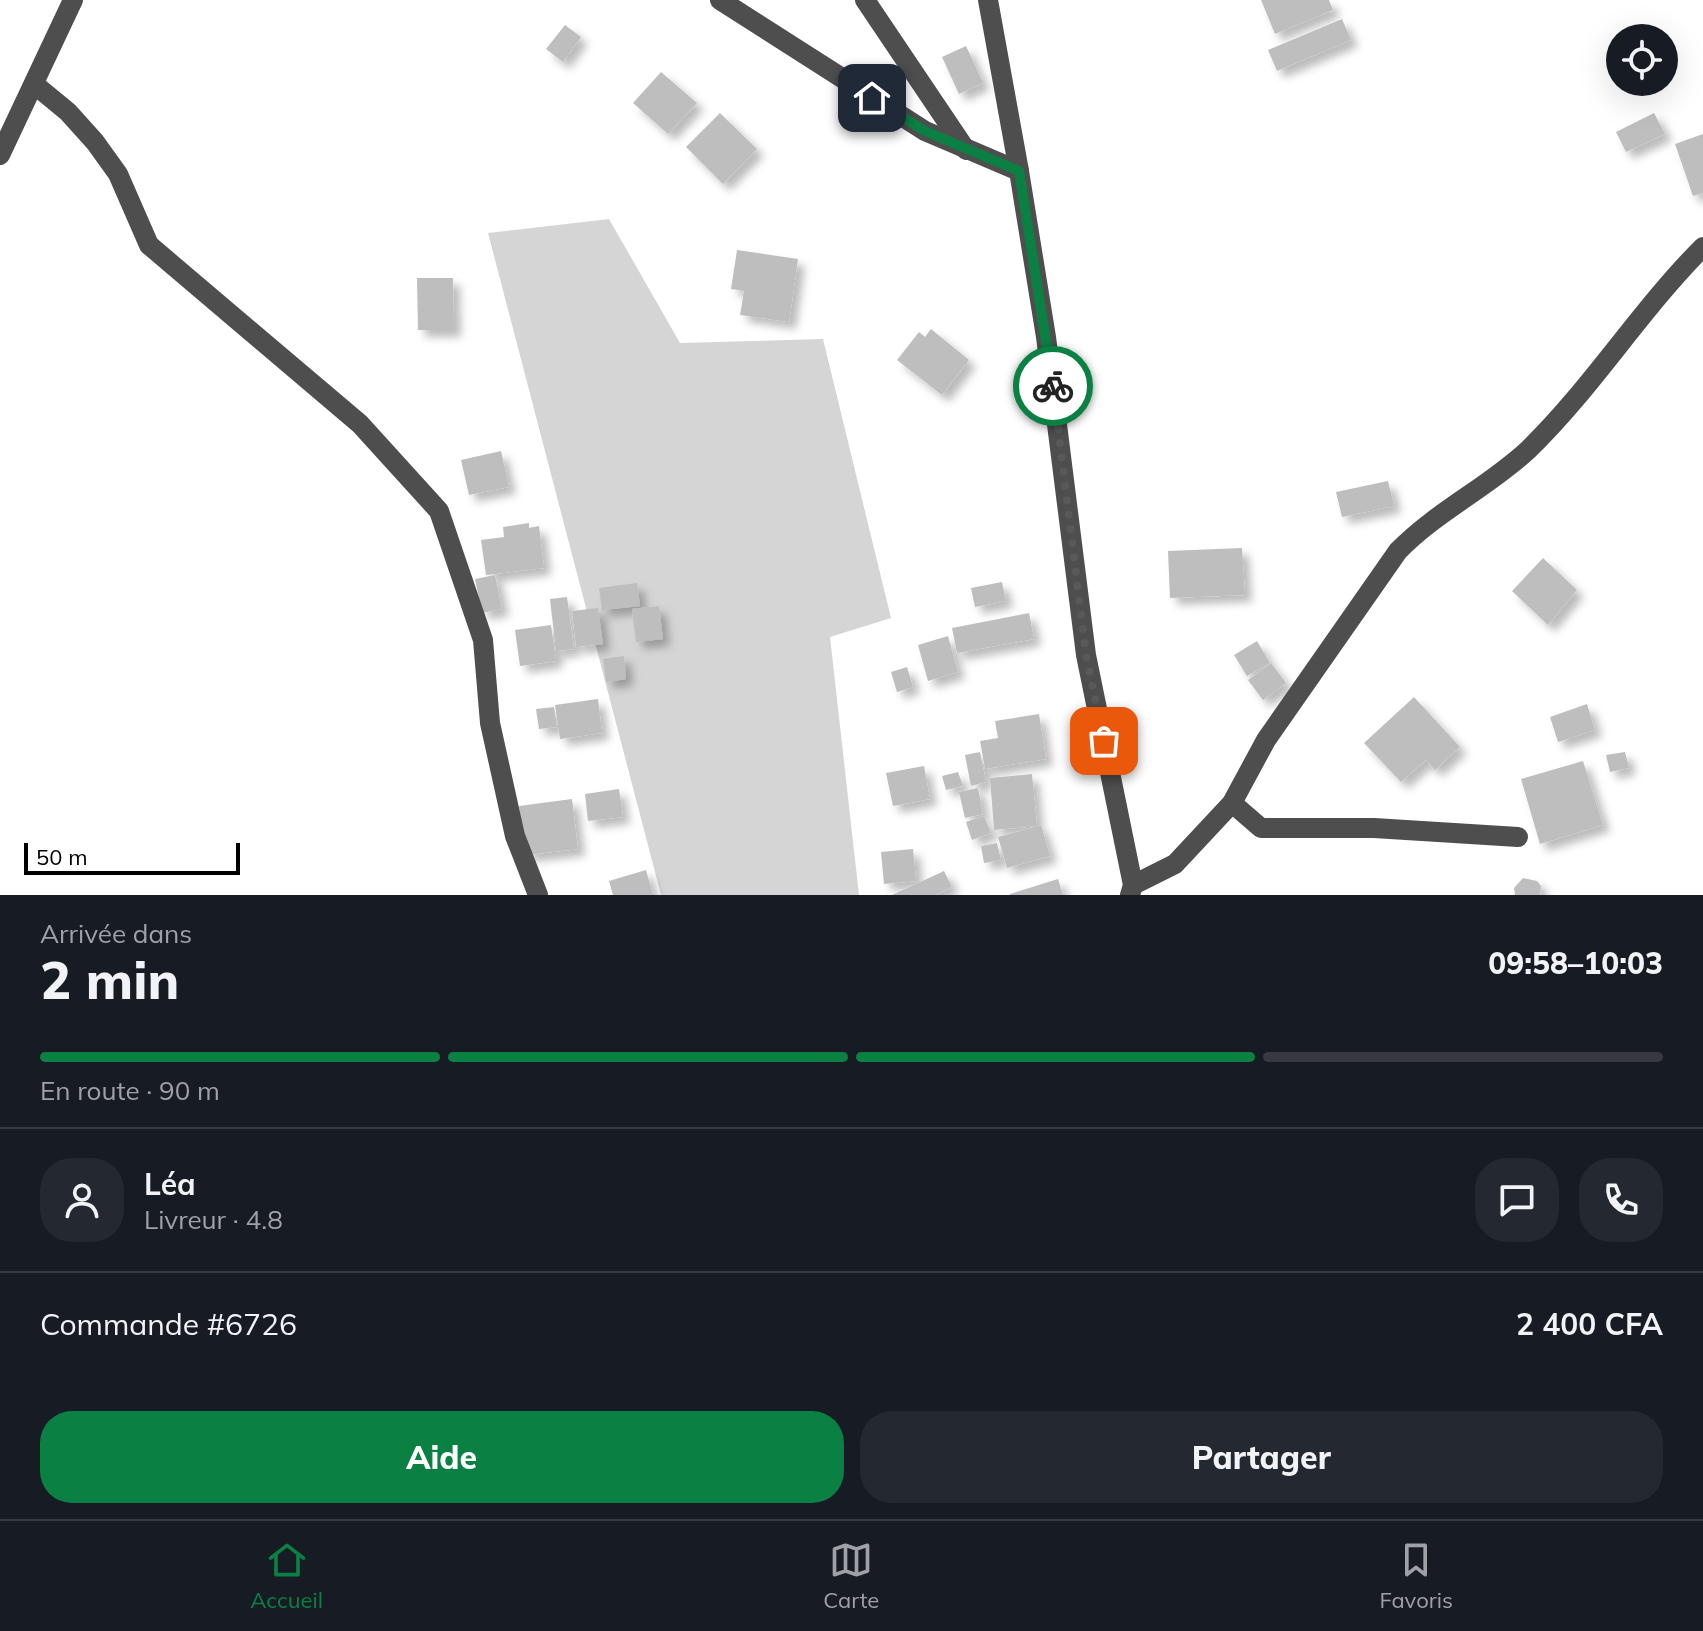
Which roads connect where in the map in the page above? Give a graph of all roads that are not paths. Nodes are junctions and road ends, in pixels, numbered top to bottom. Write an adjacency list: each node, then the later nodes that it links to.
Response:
1 (73, 0): 5 (street)
2 (720, 0): 6 (street)
3 (865, 0): 6 (street)
4 (988, 0): 8 (street)
5 (34, 84): 7 (street); 13 (street)
6 (966, 150): 8 (street)
7 (0, 155)
8 (1019, 171): 12 (street)
9 (1703, 247): 10 (street)
10 (1232, 803): 11 (street); 12 (street)
11 (1518, 837)
12 (1131, 890)
13 (538, 895)

